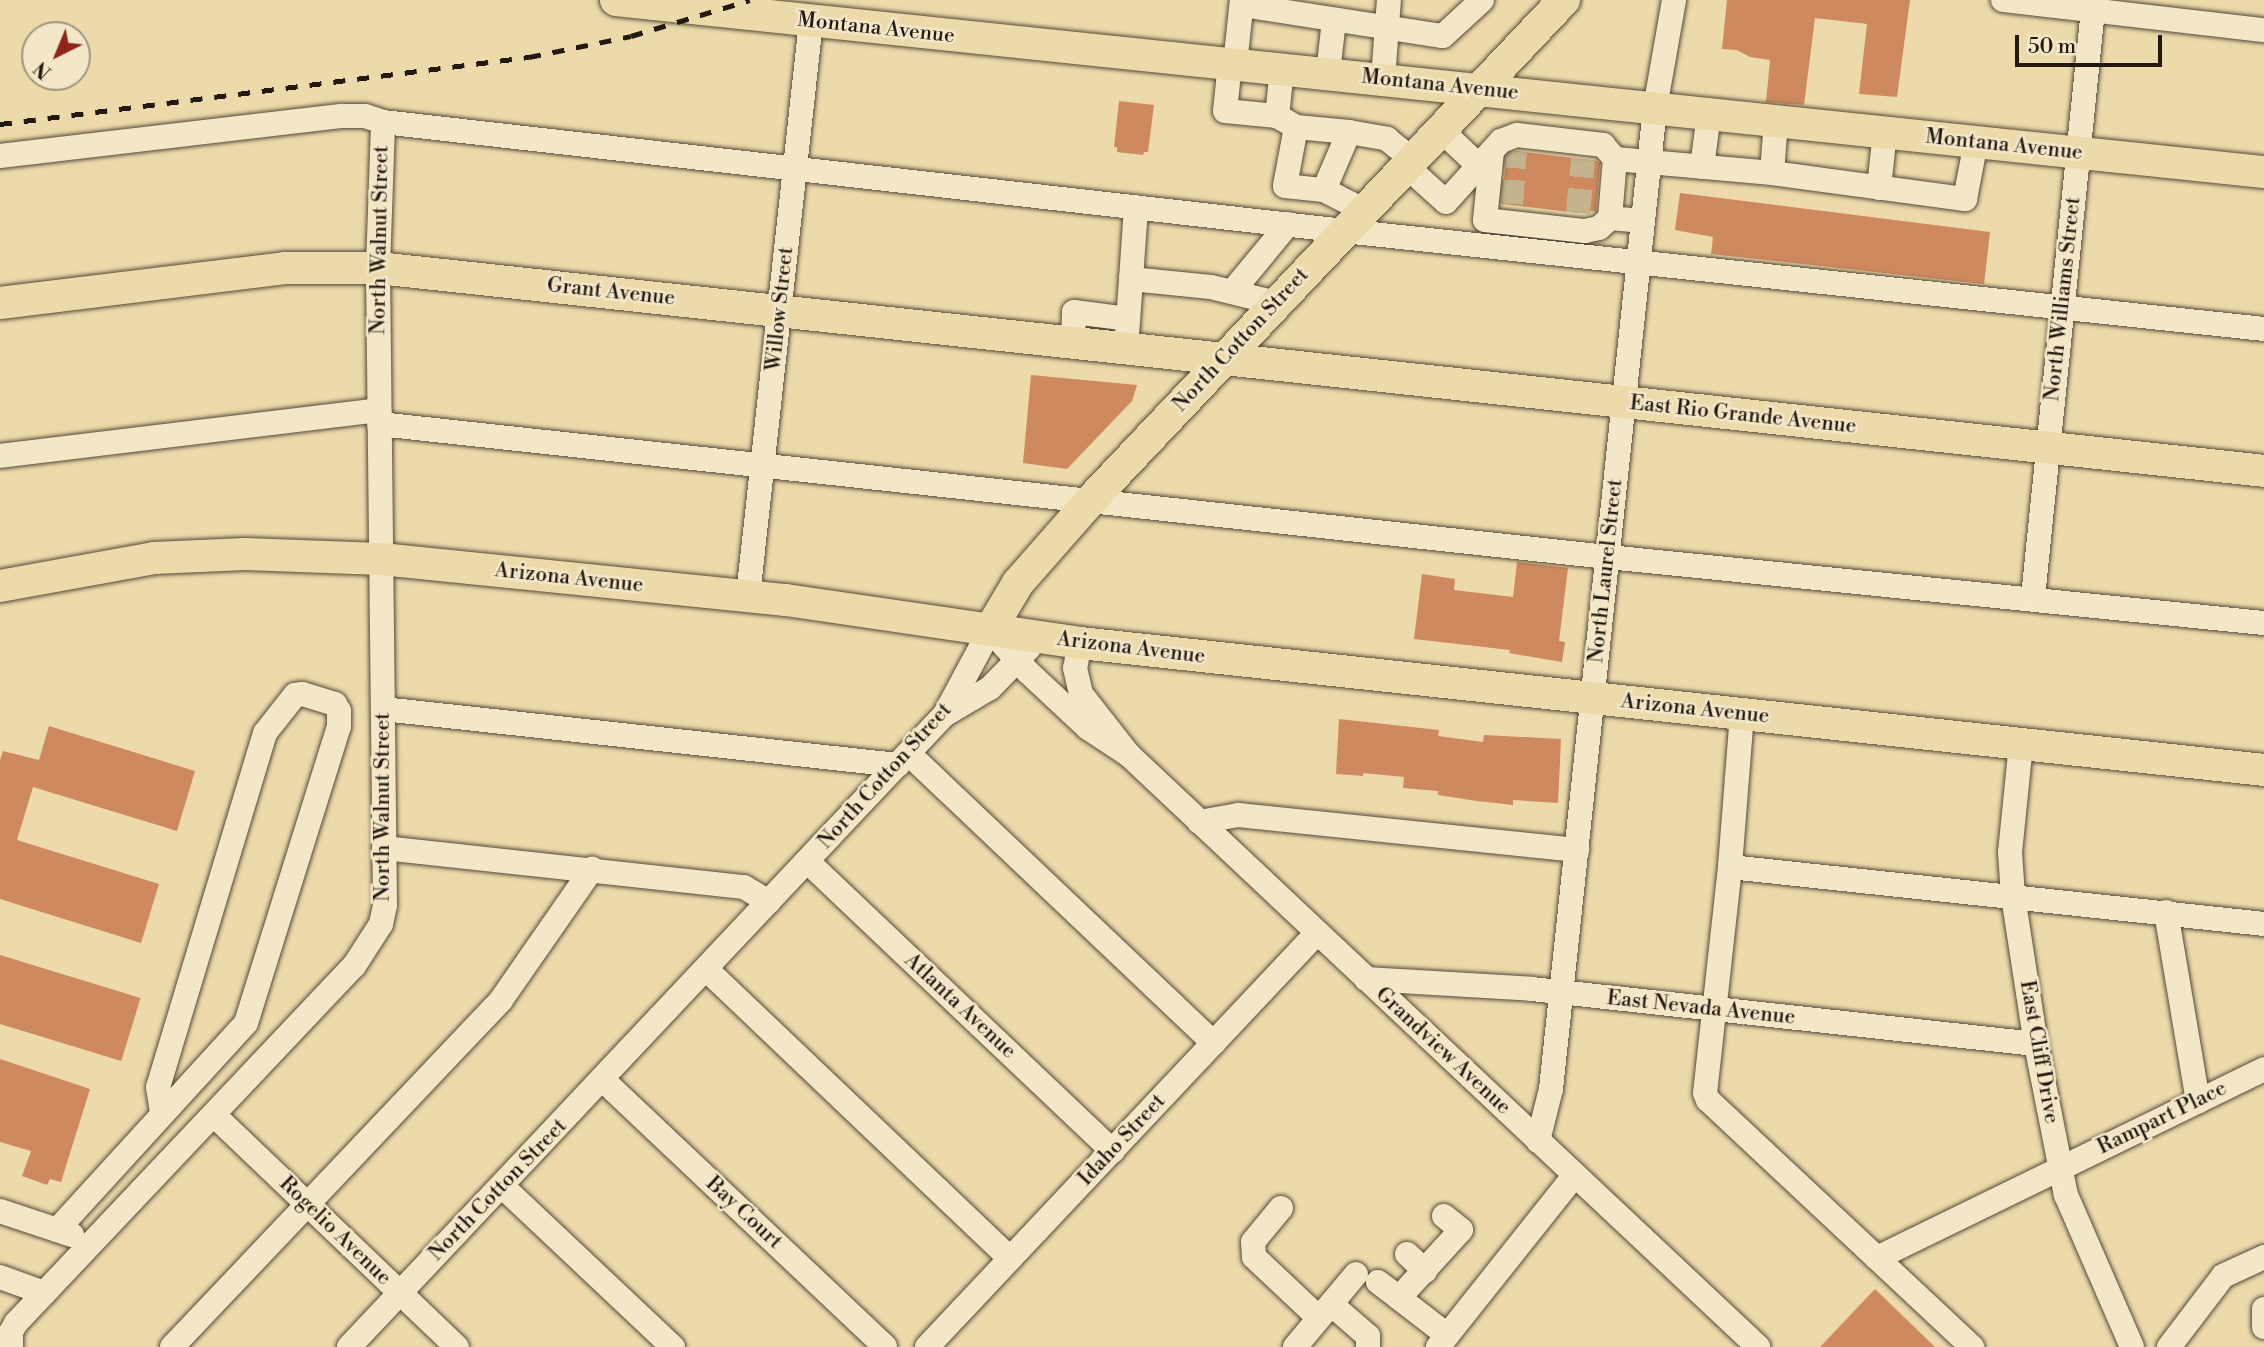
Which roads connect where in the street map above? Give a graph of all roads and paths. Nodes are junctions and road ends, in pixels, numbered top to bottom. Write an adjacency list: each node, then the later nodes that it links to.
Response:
1 (616, 0): 7 (main road, Montana Avenue)
2 (1389, 0): 12 (street)
3 (1482, 0): 12 (street)
4 (1564, 0): 18 (main road, North Cotton Street)
5 (1674, 0): 20 (street, North Laurel Street)
6 (2003, 0): 9 (street)
7 (677, 3): 11 (main road, Montana Avenue)
8 (1242, 3): 10 (street); 14 (street)
9 (2093, 5): 13 (street); 30 (street, North Williams Street)
10 (1334, 20): 12 (street); 16 (street)
11 (811, 22): 14 (main road, Montana Avenue); 36 (street, Willow Street)
12 (1387, 28): 17 (street)
13 (2264, 30)
14 (1233, 63): 15 (main road, Montana Avenue); 22 (street)
15 (1282, 69): 16 (main road, Montana Avenue); 22 (street)
16 (1328, 73): 17 (main road, Montana Avenue)
17 (1383, 79): 18 (main road, Montana Avenue)
18 (1478, 89): 19 (main road, Montana Avenue); 25 (main road, North Cotton Street)
19 (1521, 93): 20 (main road, Montana Avenue); 29 (street)
20 (1655, 108): 21 (main road, Montana Avenue); 34 (street, North Laurel Street)
21 (1709, 114): 23 (main road, Montana Avenue); 35 (street)
22 (1287, 121): 26 (street); 40 (street)
23 (1776, 121): 27 (main road, Montana Avenue); 37 (street)
24 (383, 122): 31 (street); 36 (street); 49 (street, North Walnut Street)
25 (1440, 129): 29 (street); 33 (main road, North Cotton Street)
26 (1349, 132): 33 (street); 40 (street)
27 (1885, 132): 28 (main road, Montana Avenue); 39 (street)
28 (1976, 142): 30 (main road, Montana Avenue); 39 (street)
29 (1501, 151): 32 (street); 41 (street); 43 (street)
30 (2078, 153): 38 (main road, Montana Avenue); 54 (street, North Williams Street)
31 (0, 156)
32 (1615, 159): 34 (street); 44 (street)
33 (1408, 162): 41 (street); 45 (main road, North Cotton Street)
34 (1649, 162): 35 (street); 46 (street, North Laurel Street)
35 (1702, 167): 37 (street)
36 (795, 169): 42 (street); 55 (street, Willow Street)
37 (1772, 173): 39 (street)
38 (2264, 173)
39 (1879, 188)
40 (1324, 190): 45 (street)
41 (1446, 202): 43 (street)
42 (1136, 207): 47 (street); 50 (street)
43 (1501, 215): 44 (street)
44 (1610, 218): 46 (street)
45 (1354, 221): 47 (street); 48 (street); 53 (main road, North Cotton Street)
46 (1643, 221): 48 (street, North Laurel Street)
47 (1288, 225): 51 (street)
48 (1639, 261): 54 (street); 59 (street, North Laurel Street)
49 (378, 268): 52 (main road, Grant Avenue); 55 (main road, Grant Avenue); 60 (street, North Walnut Street)
50 (1131, 279): 51 (street); 57 (street)
51 (1232, 292): 53 (street)
52 (0, 303)
53 (1276, 303): 58 (main road, North Cotton Street)
54 (2063, 306): 56 (street); 61 (street, North Williams Street)
55 (779, 310): 57 (main road, Grant Avenue); 63 (street, Willow Street)
56 (2264, 329)
57 (1127, 334): 58 (main road, Grant Avenue)
58 (1222, 360): 59 (main road, East Rio Grande Avenue); 65 (main road, North Cotton Street)
59 (1624, 403): 61 (main road, East Rio Grande Avenue); 66 (street, North Laurel Street)
60 (379, 417): 62 (street); 63 (street); 67 (street, North Walnut Street)
61 (2049, 447): 64 (main road, East Rio Grande Avenue); 70 (street, North Williams Street)
62 (0, 456)
63 (763, 465): 65 (street); 69 (street, Willow Street)
64 (2264, 471)
65 (1090, 501): 66 (street); 72 (main road, North Cotton Street)
66 (1608, 557): 70 (street); 76 (street, North Laurel Street)
67 (381, 559): 68 (main road, Arizona Avenue); 69 (main road, Arizona Avenue); 77 (street, North Walnut Street)
68 (0, 586)
69 (748, 596): 72 (main road, Arizona Avenue)
70 (2034, 597): 71 (street)
71 (2264, 623)
72 (990, 630): 73 (main road, Arizona Avenue); 75 (street, Grandview Avenue); 79 (street, North Cotton Street)
73 (1040, 637): 74 (main road, Arizona Avenue); 75 (street)
74 (1080, 643): 76 (main road, Arizona Avenue); 81 (street, Grandview Avenue)
75 (1017, 660): 79 (street); 81 (street, Grandview Avenue)
76 (1593, 698): 78 (main road, Arizona Avenue); 86 (street, North Laurel Street)
77 (383, 709): 82 (street); 85 (street, North Walnut Street)
78 (1742, 714): 80 (main road, Arizona Avenue); 88 (street)
79 (945, 715): 82 (street, North Cotton Street)
80 (2021, 744): 83 (main road, Arizona Avenue); 90 (street, East Cliff Drive)
81 (1129, 755): 84 (street, Grandview Avenue)
82 (904, 759): 87 (street, North Cotton Street); 99 (street)
83 (2264, 770)
84 (1199, 822): 86 (street); 94 (street, Grandview Avenue)
85 (384, 848): 89 (street); 105 (street, North Walnut Street)
86 (1577, 850): 97 (street, North Laurel Street)
87 (808, 862): 91 (street, North Cotton Street); 107 (street, Atlanta Avenue)
88 (1730, 867): 90 (street); 98 (street)
89 (592, 869): 91 (street); 113 (street)
90 (2013, 896): 92 (street); 100 (street, East Cliff Drive)
91 (769, 902): 95 (street, North Cotton Street)
92 (2166, 912): 93 (street); 103 (street)
93 (2264, 924)
94 (1317, 933): 96 (street, Grandview Avenue); 99 (street, Idaho Street)
95 (706, 969): 102 (street, North Cotton Street); 122 (street)
96 (1366, 979): 97 (street, East Nevada Avenue); 106 (street, Grandview Avenue)
97 (1562, 994): 98 (street, East Nevada Avenue); 106 (street, North Laurel Street)
98 (1715, 1010): 100 (street, East Nevada Avenue); 121 (street)
99 (1214, 1043): 107 (street, Idaho Street)
100 (2036, 1044): 109 (street, East Cliff Drive)
101 (2264, 1069): 103 (street, Rampart Place)
102 (603, 1080): 112 (street, North Cotton Street); 137 (street, Bay Court)
103 (2197, 1101): 109 (street, Rampart Place)
104 (162, 1112): 104 (street); 108 (street)
105 (214, 1115): 111 (street, North Walnut Street); 113 (street, Rogelio Avenue)
106 (1538, 1141): 110 (street, Grandview Avenue)
107 (1113, 1151): 122 (street, Idaho Street)
108 (121, 1158): 111 (street); 117 (street)
109 (2059, 1168): 121 (street, Rampart Place); 143 (street, East Cliff Drive)
110 (1575, 1175): 132 (street); 141 (street, Grandview Avenue)
111 (148, 1184): 118 (street, North Walnut Street)
112 (502, 1186): 126 (street, North Cotton Street); 136 (street)
113 (306, 1204): 126 (street, Rogelio Avenue); 133 (street)
114 (1281, 1208): 129 (street)
115 (0, 1211): 117 (street)
116 (1444, 1216): 123 (street)
117 (57, 1230): 118 (street)
118 (93, 1242): 125 (street, North Walnut Street)
119 (1407, 1254): 123 (street)
120 (2264, 1257): 144 (street)
121 (1878, 1258): 142 (street)
122 (1010, 1259): 138 (street, Idaho Street)
123 (1425, 1271): 127 (street)
124 (0, 1277): 125 (street)
125 (44, 1293): 131 (street, North Walnut Street)
126 (400, 1293): 134 (street, North Cotton Street); 135 (street, Rogelio Avenue)
127 (1399, 1298): 129 (street); 132 (street)
128 (2264, 1309): 130 (street)
129 (1325, 1311): 139 (street); 140 (street)
130 (2264, 1328)
131 (7, 1334)
132 (1443, 1341)
133 (172, 1347)
134 (349, 1347)
135 (457, 1347)
136 (673, 1347)
137 (885, 1347)
138 (927, 1347)
139 (1295, 1347)
140 (1368, 1347)
141 (1758, 1347)
142 (1972, 1347)
143 (2132, 1347)
144 (2169, 1347)

